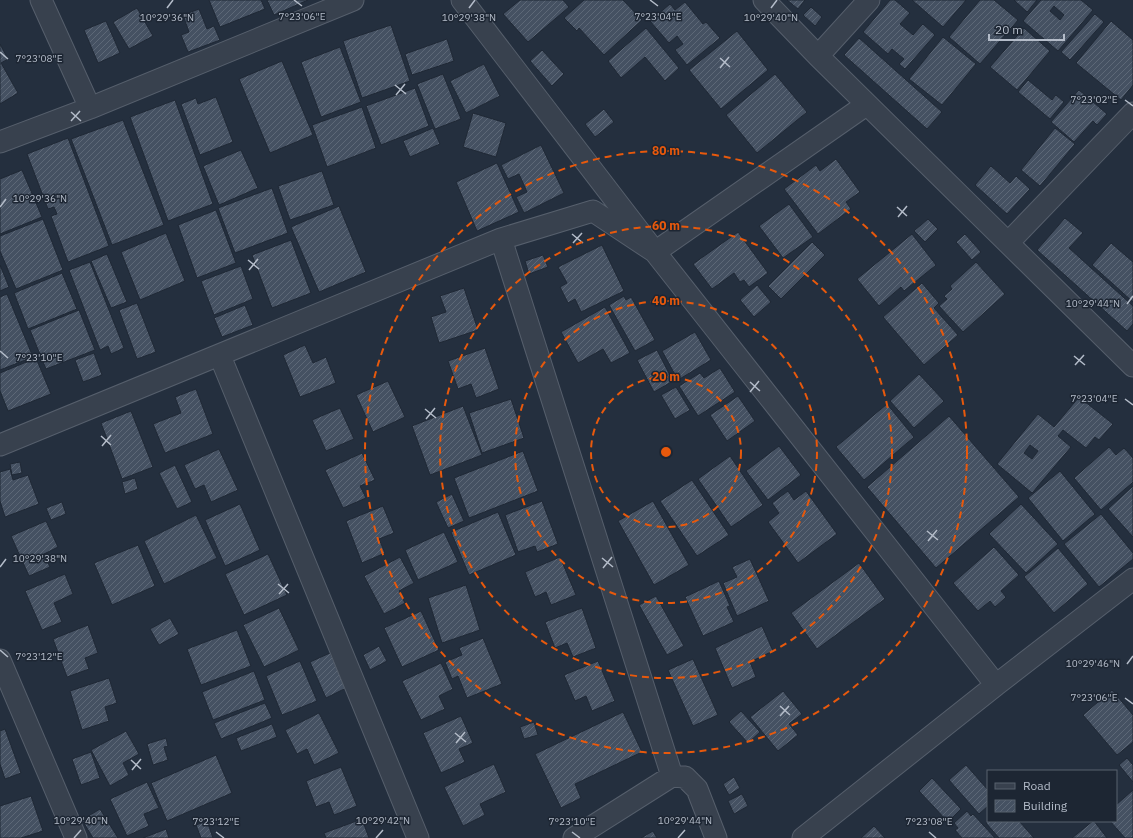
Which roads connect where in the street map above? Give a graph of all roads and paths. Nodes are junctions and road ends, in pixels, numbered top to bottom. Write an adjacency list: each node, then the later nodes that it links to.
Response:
1 (41, 0): 8 (street)
2 (353, 0): 8 (street)
3 (462, 0): 13 (street)
4 (764, 0): 6 (street)
5 (869, 0): 6 (street)
6 (818, 56): 7 (street)
7 (866, 105): 12 (street); 13 (street)
8 (90, 108): 10 (street)
9 (1133, 113): 12 (street)
10 (0, 142)
11 (501, 239): 13 (street); 14 (street); 20 (street)
12 (1008, 243): 15 (street)
13 (655, 252): 19 (street)
14 (220, 356): 16 (street); 22 (street)
15 (1133, 366)
16 (0, 445)
17 (1133, 579): 19 (street)
18 (0, 660): 21 (street)
19 (996, 684): 25 (street)
20 (672, 776): 23 (street); 24 (street)
21 (76, 838)
22 (418, 838)
23 (574, 838)
24 (716, 838)
25 (804, 838)

